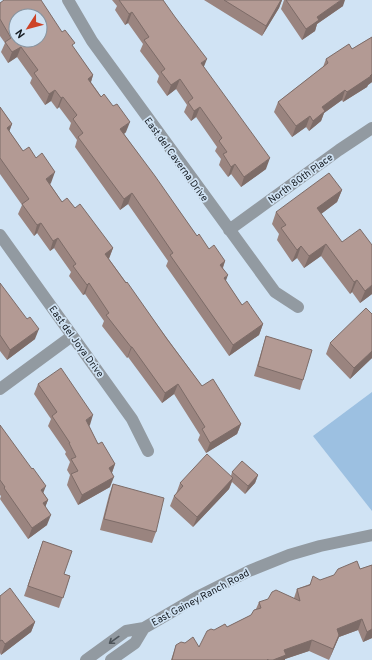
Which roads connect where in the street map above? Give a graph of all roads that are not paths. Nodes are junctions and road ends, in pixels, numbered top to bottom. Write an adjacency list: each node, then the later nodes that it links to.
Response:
1 (68, 0): 3 (street, East del Caverna Drive)
2 (372, 128): 3 (street, North 80th Place)
3 (229, 230): 5 (street, East del Caverna Drive)
4 (0, 235): 6 (street, East del Joya Drive)
5 (298, 307)
6 (72, 336): 7 (street); 8 (street, East del Joya Drive)
7 (0, 389)
8 (148, 451)
9 (372, 535): 10 (street, East Gainey Ranch Road)
10 (144, 628): 11 (street, East Gainey Ranch Road, one-way to 11); 12 (street, East Gainey Ranch Road)
11 (86, 660)
12 (111, 660)

